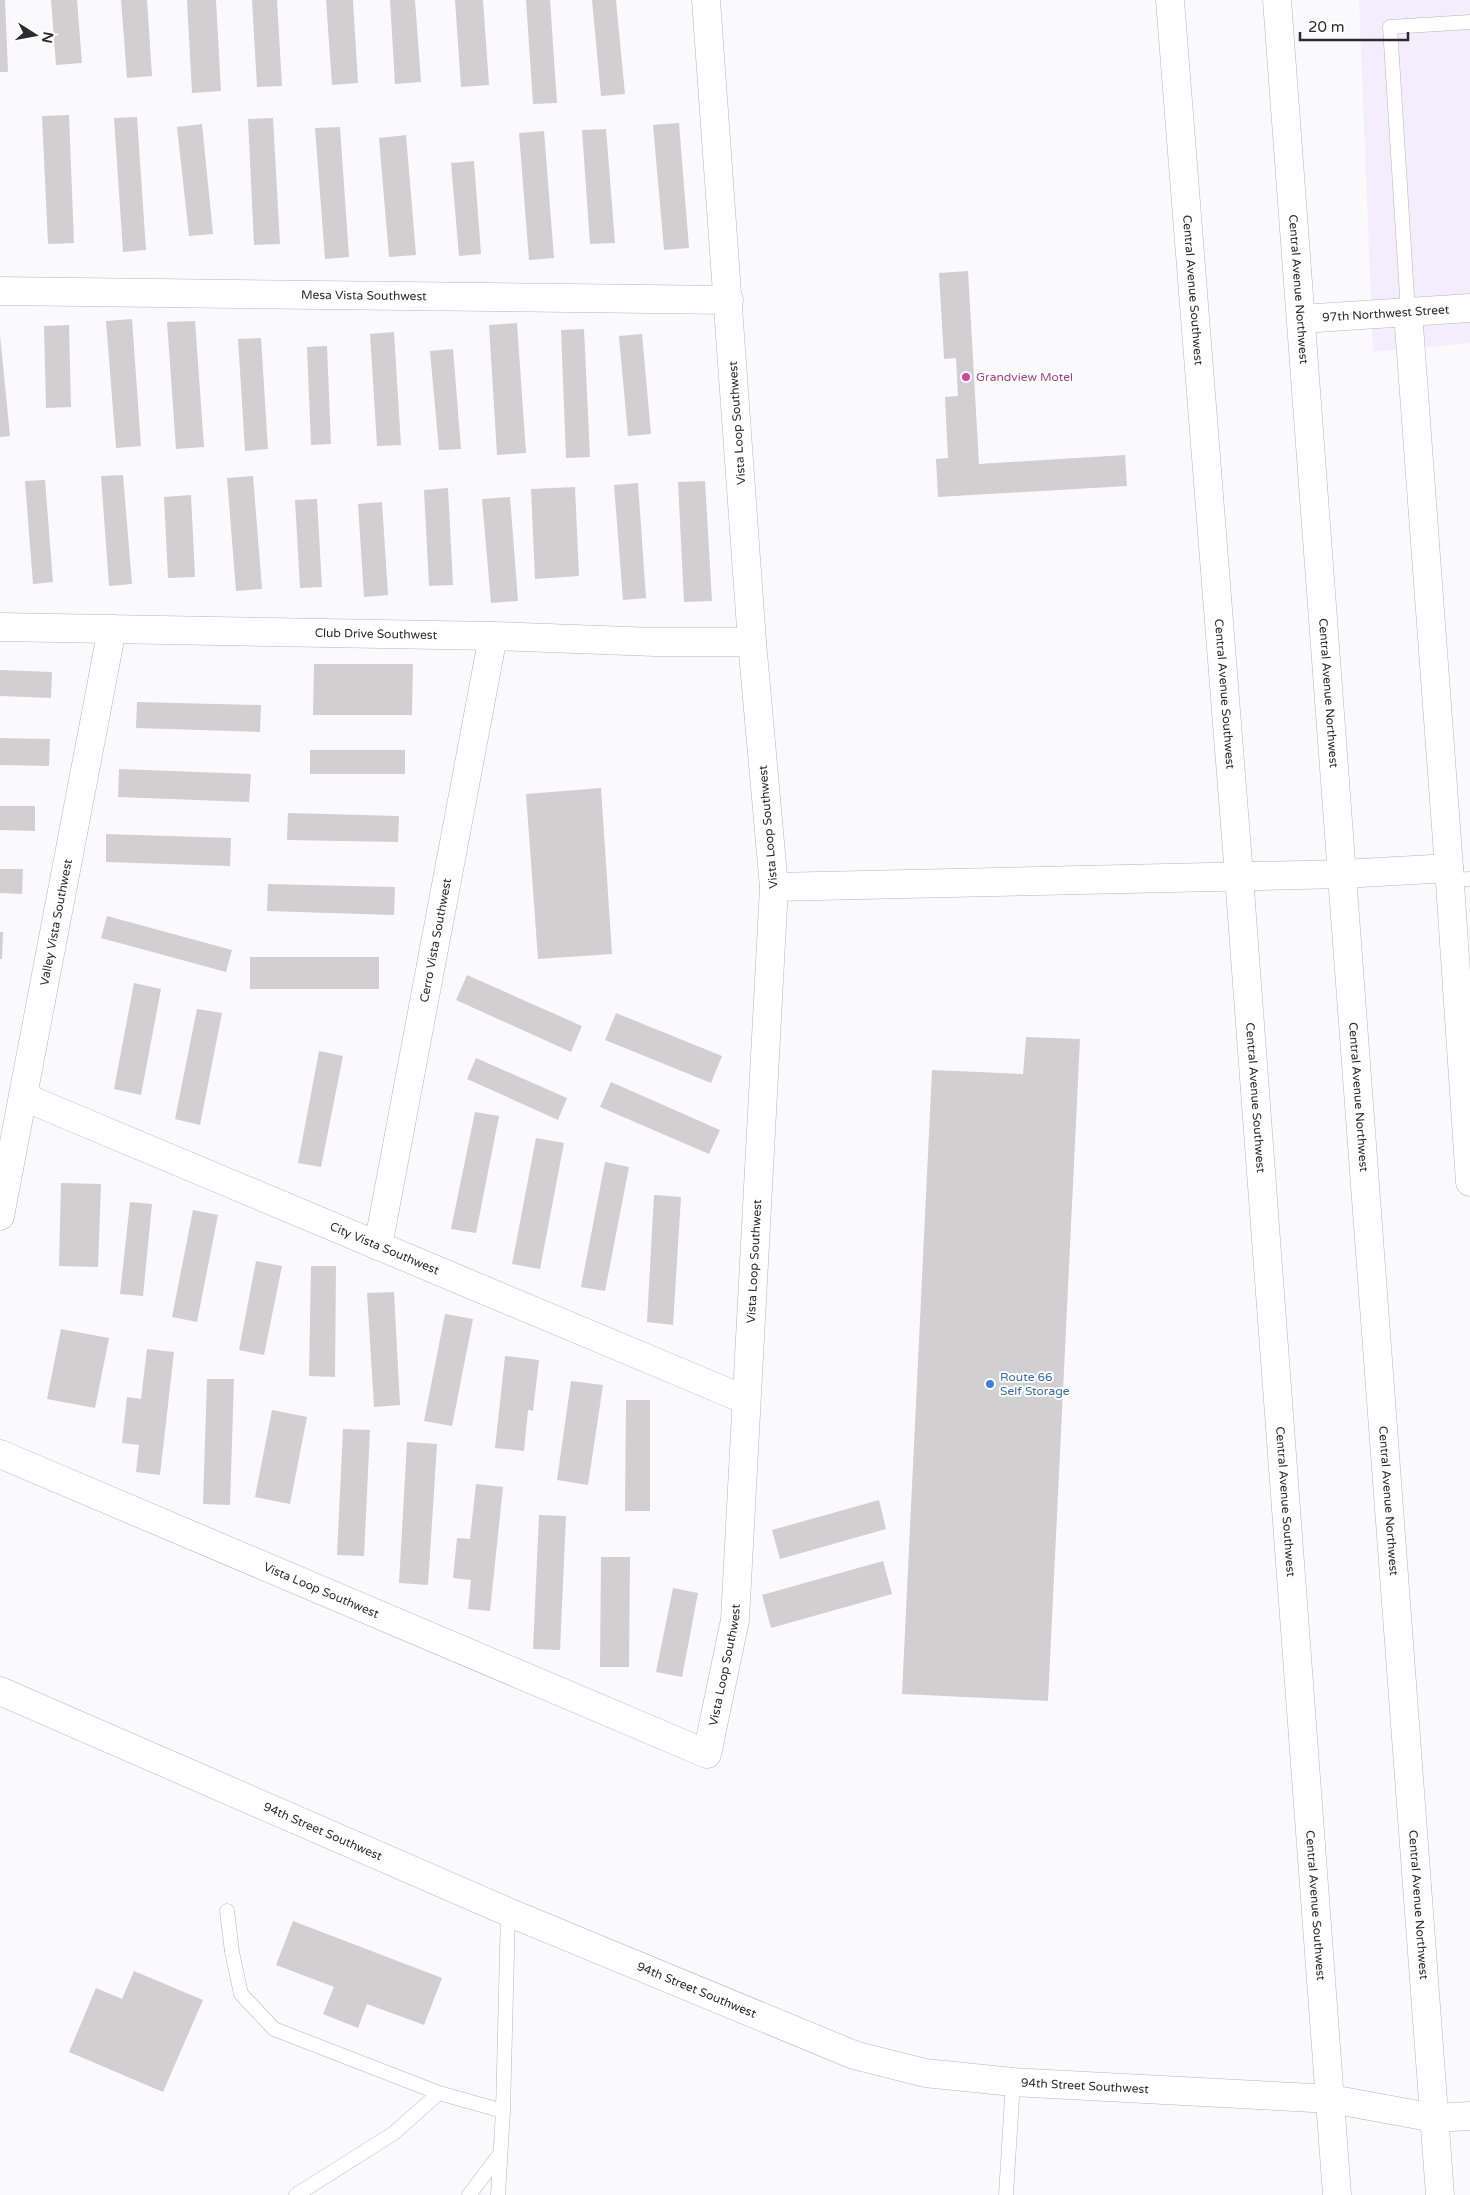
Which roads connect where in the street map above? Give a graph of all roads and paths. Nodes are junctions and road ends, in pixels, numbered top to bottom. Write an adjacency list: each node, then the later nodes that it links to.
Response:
1 (706, 0): 6 (street, Vista Loop Southwest)
2 (1170, 0): 15 (street, Central Avenue Southwest)
3 (1277, 0): 9 (street, Central Avenue Northwest)
4 (1470, 22): 8 (lane)
5 (0, 291): 6 (street, Mesa Vista Southwest)
6 (728, 300): 13 (street, Vista Loop Southwest)
7 (1470, 308): 8 (street, 97th Northwest Street)
8 (1408, 312): 9 (street, 97th Northwest Street); 16 (street)
9 (1301, 319): 14 (street, Central Avenue Northwest)
10 (0, 627): 11 (street, Club Drive Southwest)
11 (112, 629): 12 (street, Club Drive Southwest); 18 (street, Valley Vista Southwest)
12 (493, 636): 13 (street, Club Drive Southwest); 22 (street, Cerro Vista Southwest)
13 (752, 642): 17 (street, Vista Loop Southwest)
14 (1343, 874): 15 (street); 16 (street); 33 (street, Central Avenue Northwest)
15 (1239, 876): 17 (street); 30 (street, Central Avenue Southwest)
16 (1456, 876): 19 (street)
17 (774, 887): 23 (street, Vista Loop Southwest)
18 (24, 1097): 21 (street, Valley Vista Southwest); 22 (street, City Vista Southwest)
19 (1468, 1125): 20 (street)
20 (1470, 1182)
21 (0, 1216)
22 (378, 1246): 23 (street, City Vista Southwest)
23 (746, 1400): 24 (street, Vista Loop Southwest)
24 (0, 1454)
25 (0, 1691): 27 (street, 94th Street Southwest)
26 (227, 1911): 29 (lane)
27 (508, 1912): 28 (street, 94th Street Southwest); 31 (lane)
28 (1013, 2082): 30 (street, 94th Street Southwest); 38 (lane)
29 (439, 2093): 31 (lane); 35 (lane)
30 (1331, 2099): 33 (street, 94th Street Southwest); 39 (street, Central Avenue Southwest)
31 (503, 2111): 34 (lane)
32 (1470, 2116): 33 (street, 94th Street Southwest)
33 (1435, 2118): 40 (street, Central Avenue Northwest)
34 (500, 2154): 36 (lane); 37 (lane)
35 (296, 2195)
36 (470, 2195)
37 (498, 2195)
38 (1006, 2195)
39 (1337, 2195)
40 (1440, 2195)

